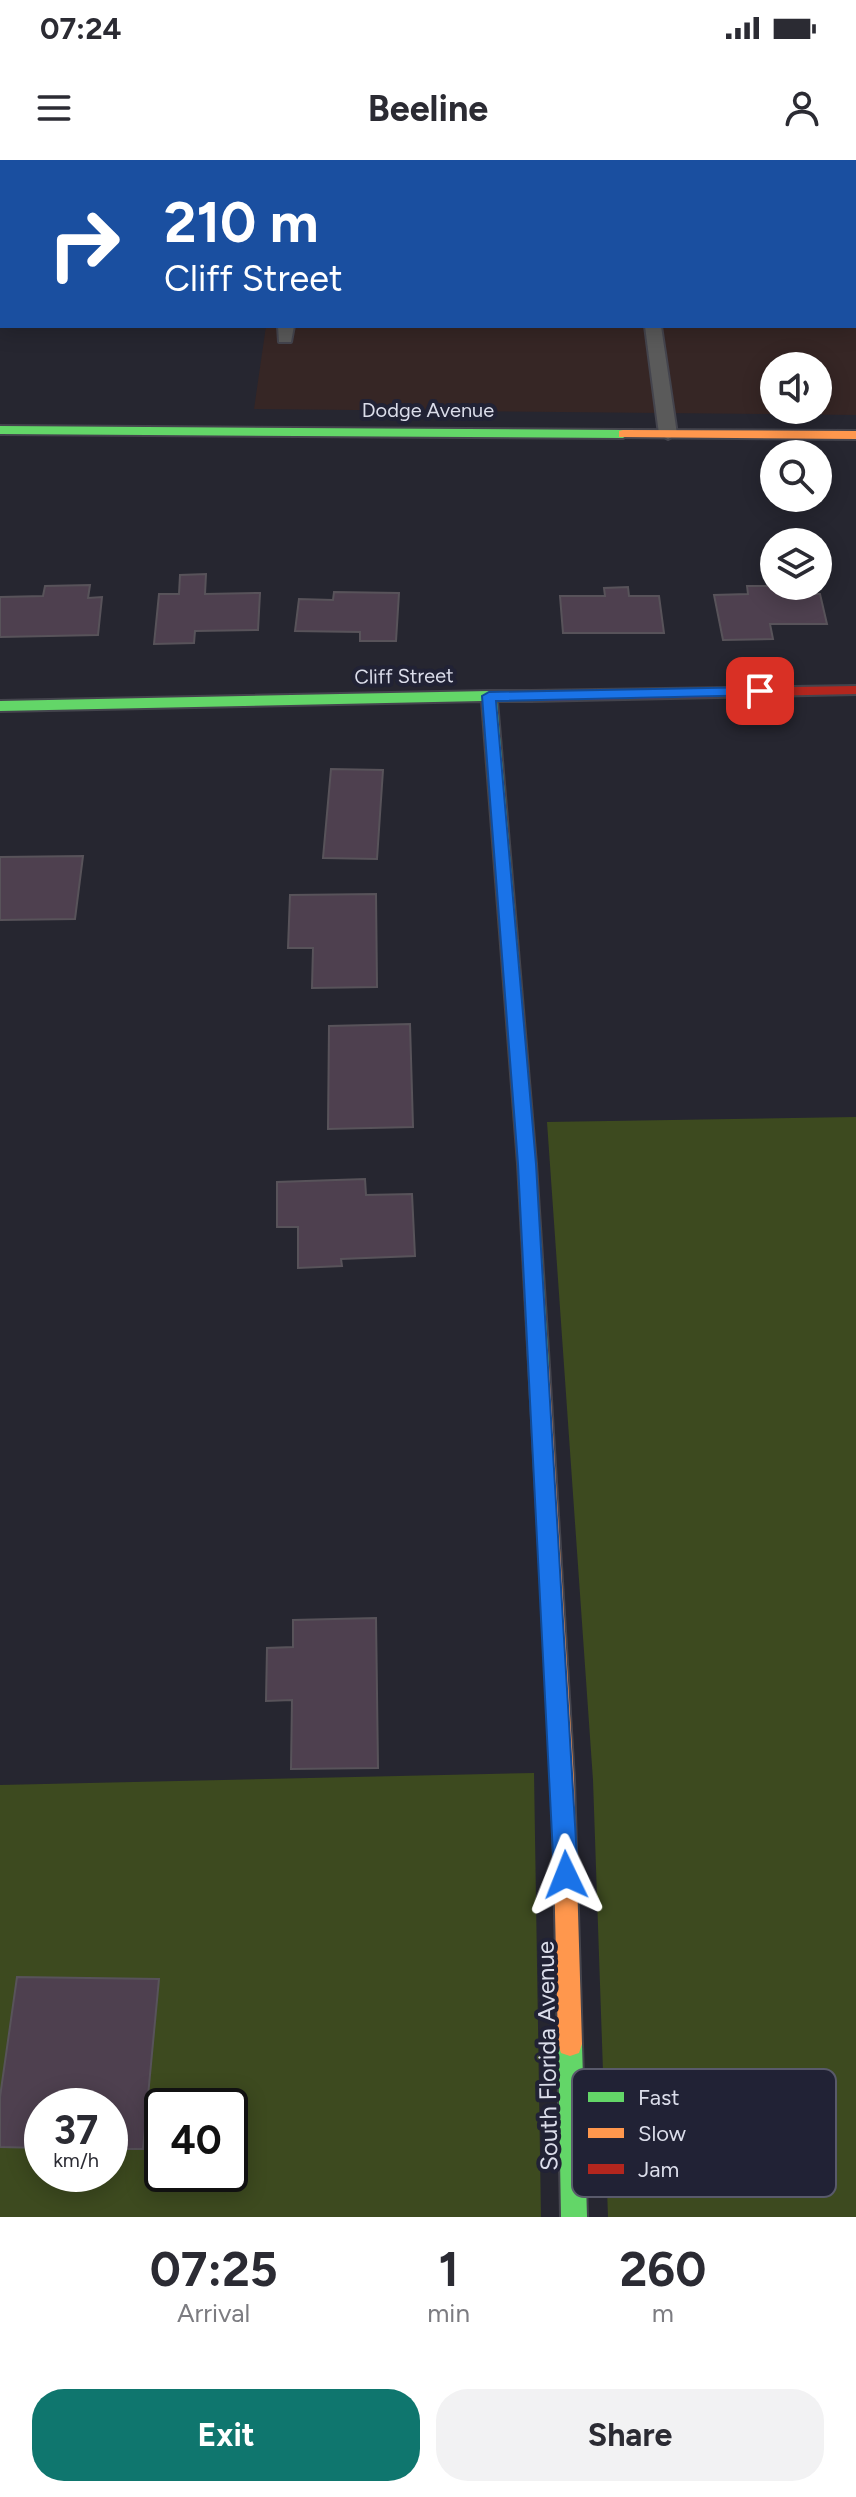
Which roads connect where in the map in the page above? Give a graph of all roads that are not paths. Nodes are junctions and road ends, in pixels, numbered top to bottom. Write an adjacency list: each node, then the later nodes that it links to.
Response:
1 (653, 328): 3 (lane)
2 (0, 430): 3 (street, Dodge Avenue)
3 (668, 434): 4 (street, Dodge Avenue)
4 (856, 435)
5 (856, 690): 6 (street, Cliff Street)
6 (489, 696): 7 (street, Cliff Street); 8 (street, South Florida Avenue)
7 (0, 706)
8 (572, 2138)
9 (573, 2197): 10 (street, South Florida Avenue)
10 (574, 2217)

